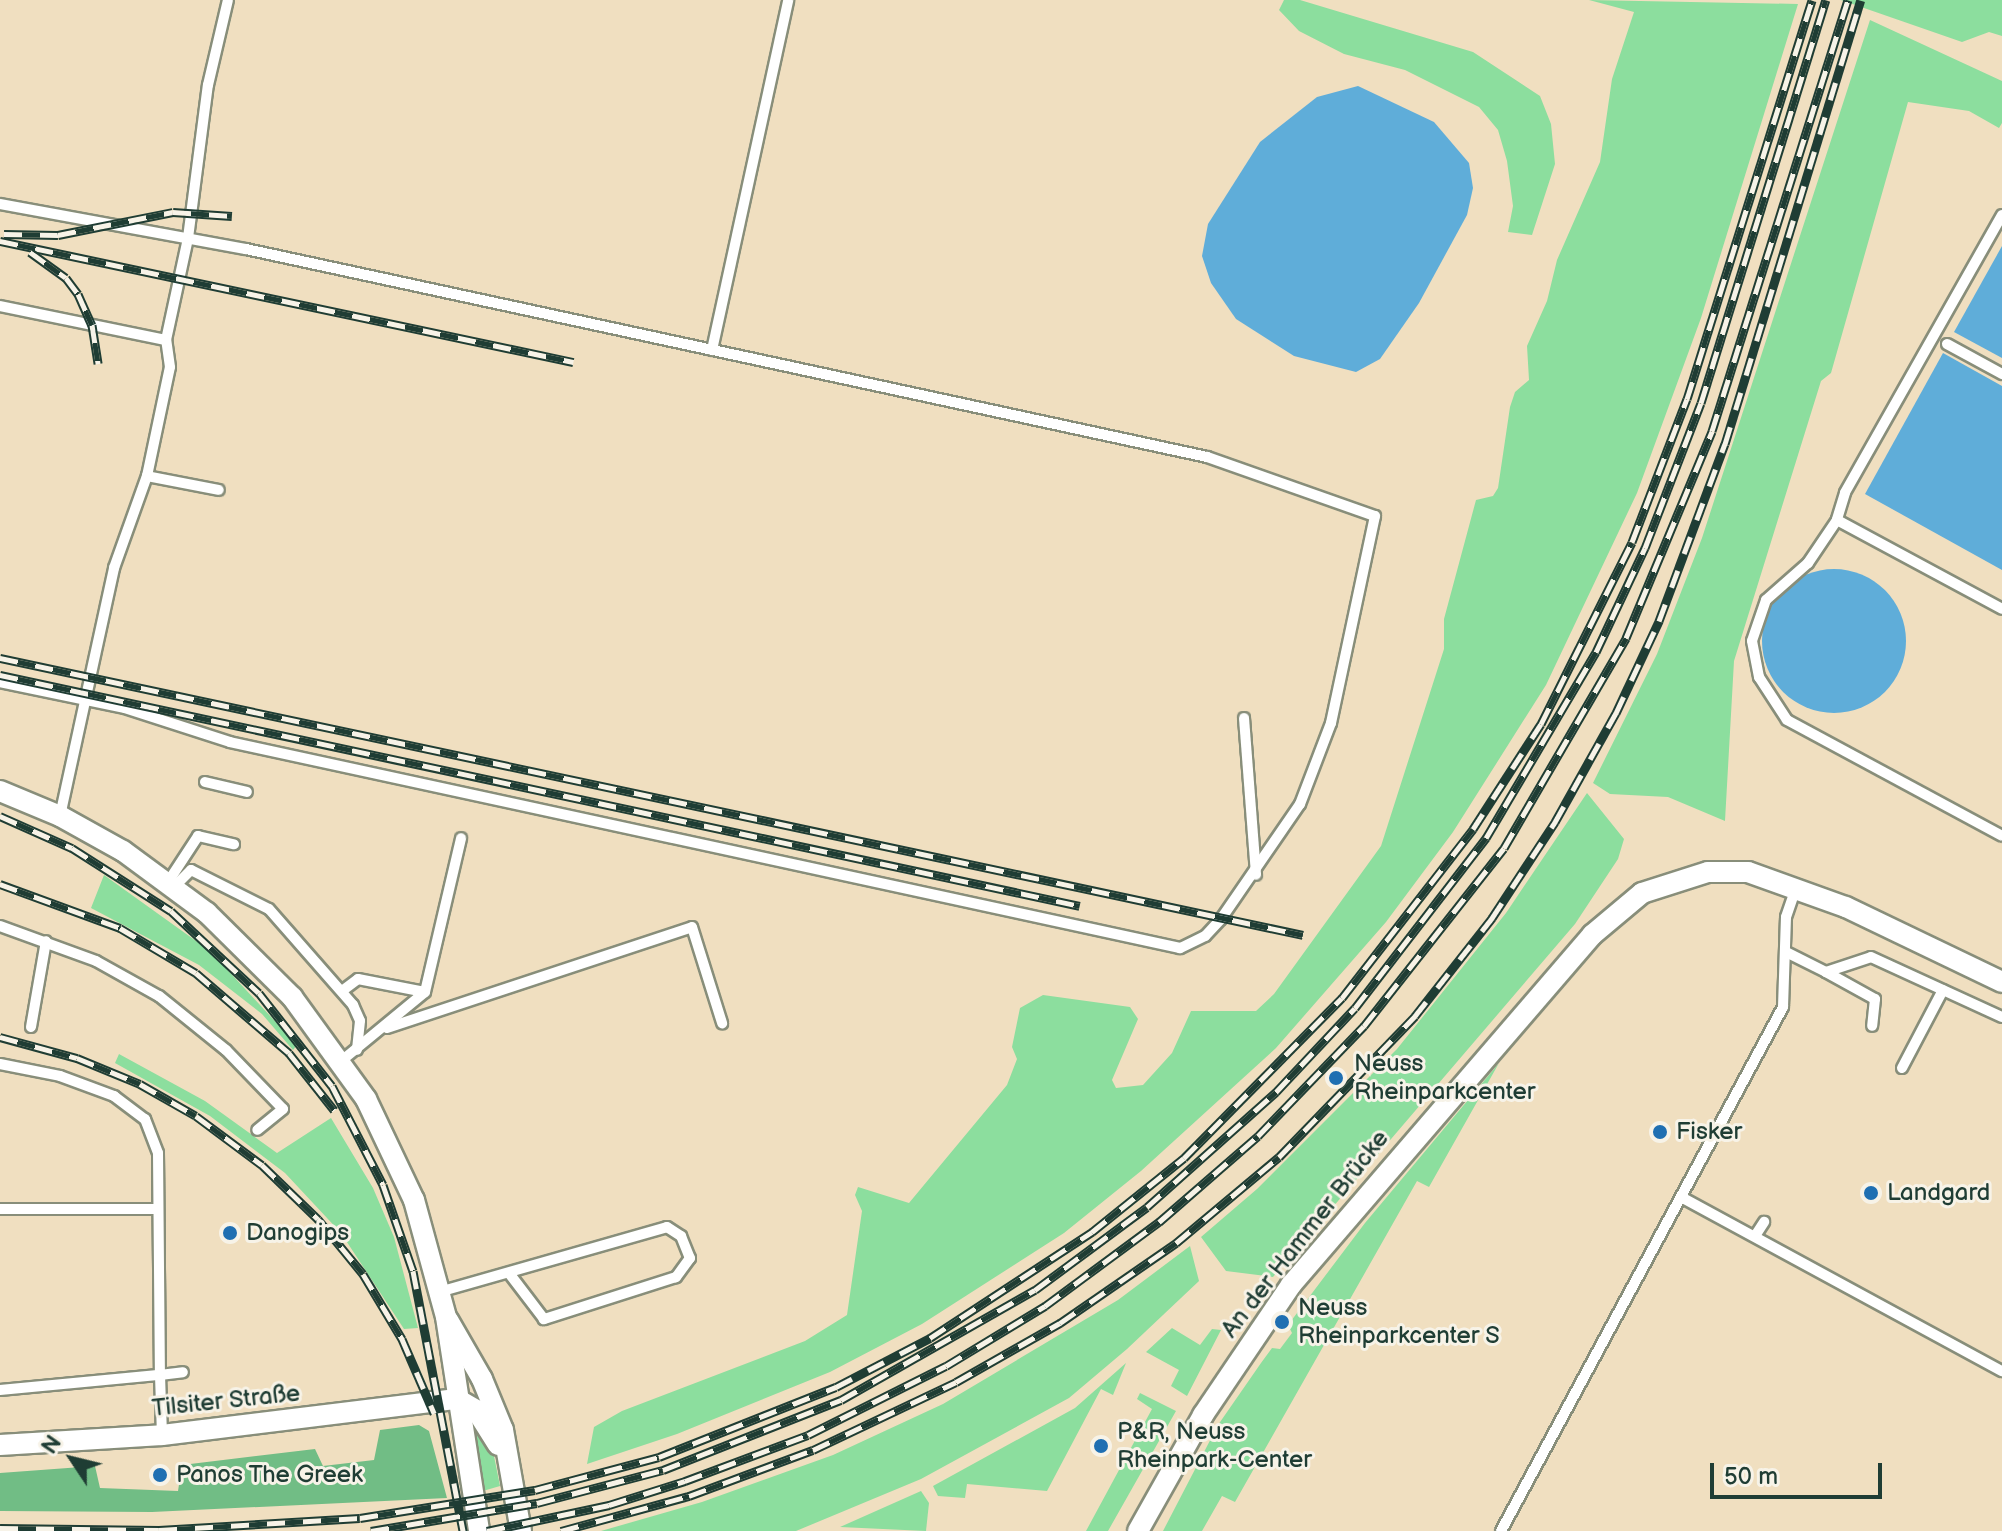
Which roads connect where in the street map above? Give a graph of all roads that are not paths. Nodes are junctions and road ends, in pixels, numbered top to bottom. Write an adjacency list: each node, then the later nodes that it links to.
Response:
1 (228, 0): 5 (lane)
2 (788, 0): 9 (lane)
3 (0, 204): 5 (lane)
4 (2002, 215): 13 (lane)
5 (188, 238): 7 (lane); 9 (lane)
6 (0, 306): 7 (lane)
7 (166, 340): 11 (lane)
8 (1947, 344): 10 (lane)
9 (712, 350): 25 (lane)
10 (2002, 374)
11 (147, 476): 12 (lane); 16 (lane)
12 (219, 490)
13 (1837, 520): 14 (lane); 22 (lane)
14 (2002, 609)
15 (0, 682): 16 (lane)
16 (84, 699): 21 (lane); 25 (lane)
17 (1244, 718): 25 (lane)
18 (205, 782): 20 (lane)
19 (0, 791): 21 (street)
20 (247, 792)
21 (60, 816): 26 (street)
22 (2002, 836)
23 (461, 838): 35 (lane)
24 (234, 844): 26 (lane)
25 (1256, 875)
26 (171, 884): 34 (lane); 41 (street)
27 (1796, 886): 30 (lane); 32 (street, An der Hammer Brücke); 63 (street, An der Hammer Brücke)
28 (0, 926): 29 (lane)
29 (46, 941): 39 (lane); 44 (lane)
30 (1786, 952): 31 (lane); 45 (lane)
31 (1826, 972): 33 (lane); 38 (lane)
32 (2002, 982)
33 (1943, 990): 36 (lane); 43 (lane)
34 (342, 991): 35 (lane); 41 (lane)
35 (425, 992): 40 (lane)
36 (2002, 1017)
37 (722, 1023): 40 (lane)
38 (1872, 1026)
39 (31, 1027)
40 (387, 1028): 41 (lane)
41 (348, 1056): 51 (street)
42 (0, 1064): 47 (lane)
43 (1902, 1068)
44 (257, 1130)
45 (1681, 1197): 49 (lane); 64 (lane)
46 (0, 1209): 47 (lane)
47 (158, 1209): 55 (lane)
48 (1764, 1222): 49 (lane)
49 (1755, 1236): 53 (lane)
50 (509, 1273): 50 (lane); 51 (lane)
51 (439, 1292): 52 (street)
52 (446, 1317): 57 (street); 60 (street)
53 (2002, 1371)
54 (183, 1372): 55 (lane)
55 (160, 1375): 56 (lane); 58 (lane)
56 (0, 1390)
57 (457, 1399): 58 (street, Tilsiter Straße); 60 (street); 61 (street)
58 (162, 1435): 59 (street, Tilsiter Straße)
59 (0, 1445)
60 (512, 1478): 62 (street)
61 (479, 1531)
62 (521, 1531)
63 (1138, 1531)
64 (1501, 1531)

